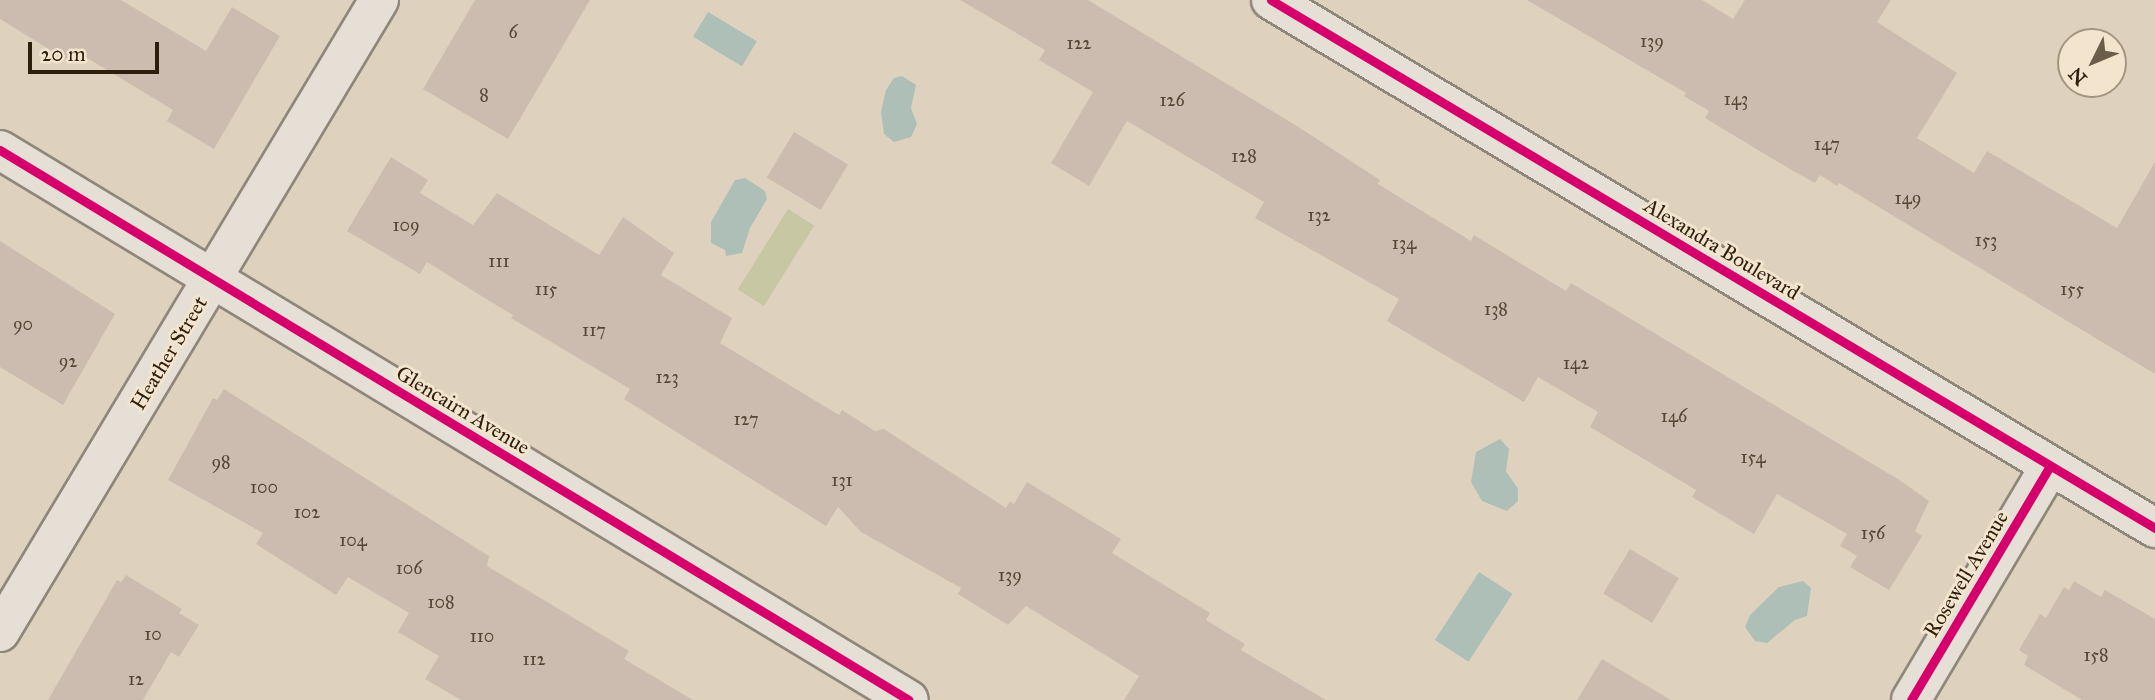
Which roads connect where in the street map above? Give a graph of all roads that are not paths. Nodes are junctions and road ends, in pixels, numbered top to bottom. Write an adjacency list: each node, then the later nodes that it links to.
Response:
1 (379, 0): 4 (street, Heather Street)
2 (1271, 0): 5 (street, Alexandra Boulevard)
3 (0, 150): 4 (street, Glencairn Avenue)
4 (213, 279): 7 (street, Heather Street); 8 (street, Glencairn Avenue)
5 (2049, 466): 6 (street, Alexandra Boulevard); 9 (street, Rosewell Avenue)
6 (2155, 528)
7 (0, 632)
8 (909, 700)
9 (1911, 700)

